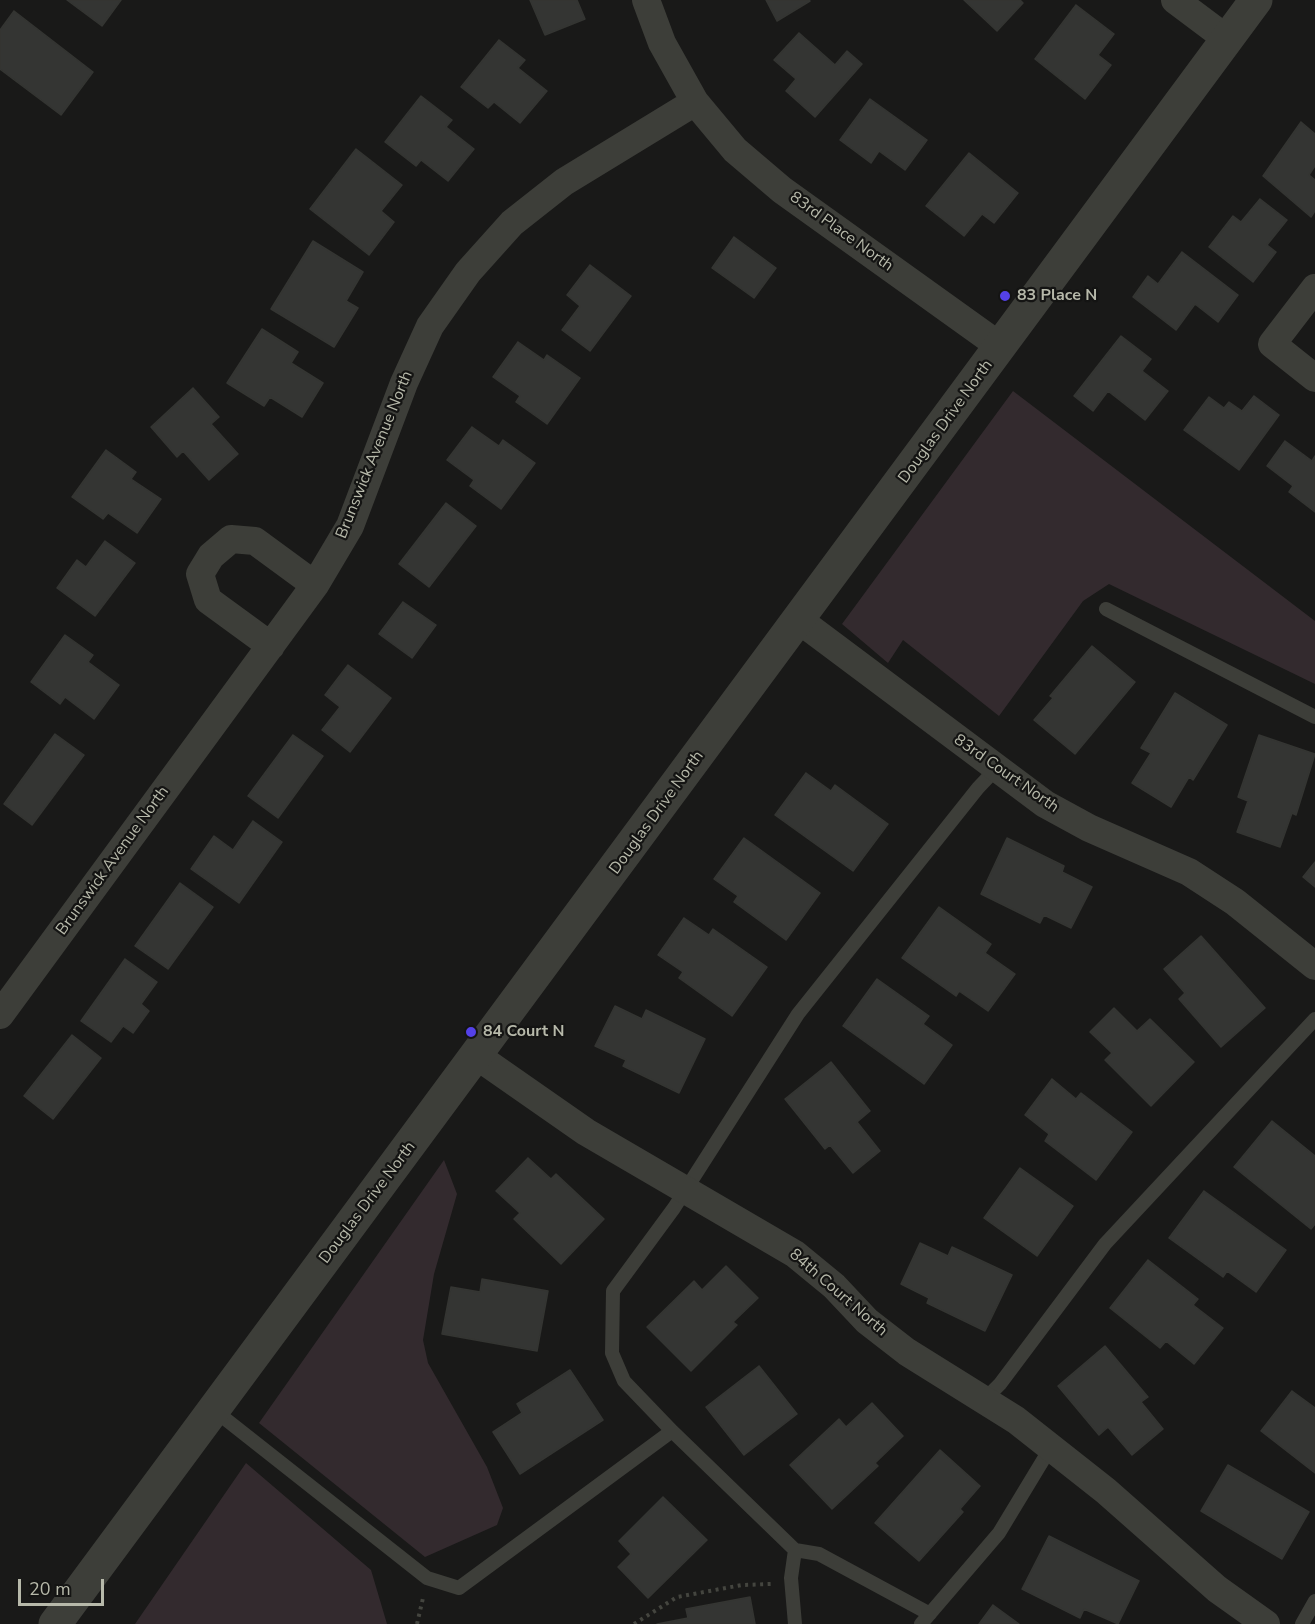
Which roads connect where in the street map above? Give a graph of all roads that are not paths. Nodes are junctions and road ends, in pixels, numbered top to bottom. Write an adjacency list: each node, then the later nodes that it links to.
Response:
1 (646, 0): 5 (street)
2 (1175, 0): 4 (street)
3 (1256, 0): 4 (street, Douglas Drive North)
4 (1227, 39): 7 (street, Douglas Drive North)
5 (695, 102): 7 (street, 83rd Place North); 9 (street, Brunswick Avenue North)
6 (1315, 288): 8 (street)
7 (1001, 347): 11 (street, Douglas Drive North)
8 (1315, 378)
9 (315, 585): 12 (street, Brunswick Avenue North); 12 (street)
10 (1106, 609): 13 (lane)
11 (799, 620): 14 (street, 83rd Court North); 18 (street, Douglas Drive North)
12 (271, 646): 16 (street, Brunswick Avenue North)
13 (1315, 717)
14 (996, 769): 15 (street, 83rd Court North); 19 (lane)
15 (1315, 966)
16 (0, 1015)
17 (1315, 1019): 20 (lane)
18 (477, 1056): 19 (street, 84th Court North); 21 (street, Douglas Drive North)
19 (686, 1188): 20 (street, 84th Court North); 22 (lane)
20 (986, 1399): 23 (street, 84th Court North)
21 (214, 1410): 22 (lane); 27 (street, Douglas Drive North)
22 (672, 1431): 24 (lane)
23 (1052, 1447): 26 (lane); 29 (street, 84th Court North)
24 (795, 1550): 26 (lane); 28 (lane)
25 (1315, 1601): 30 (lane)
26 (925, 1619)
27 (55, 1624)
28 (795, 1624)
29 (1266, 1624)
30 (1302, 1624)

